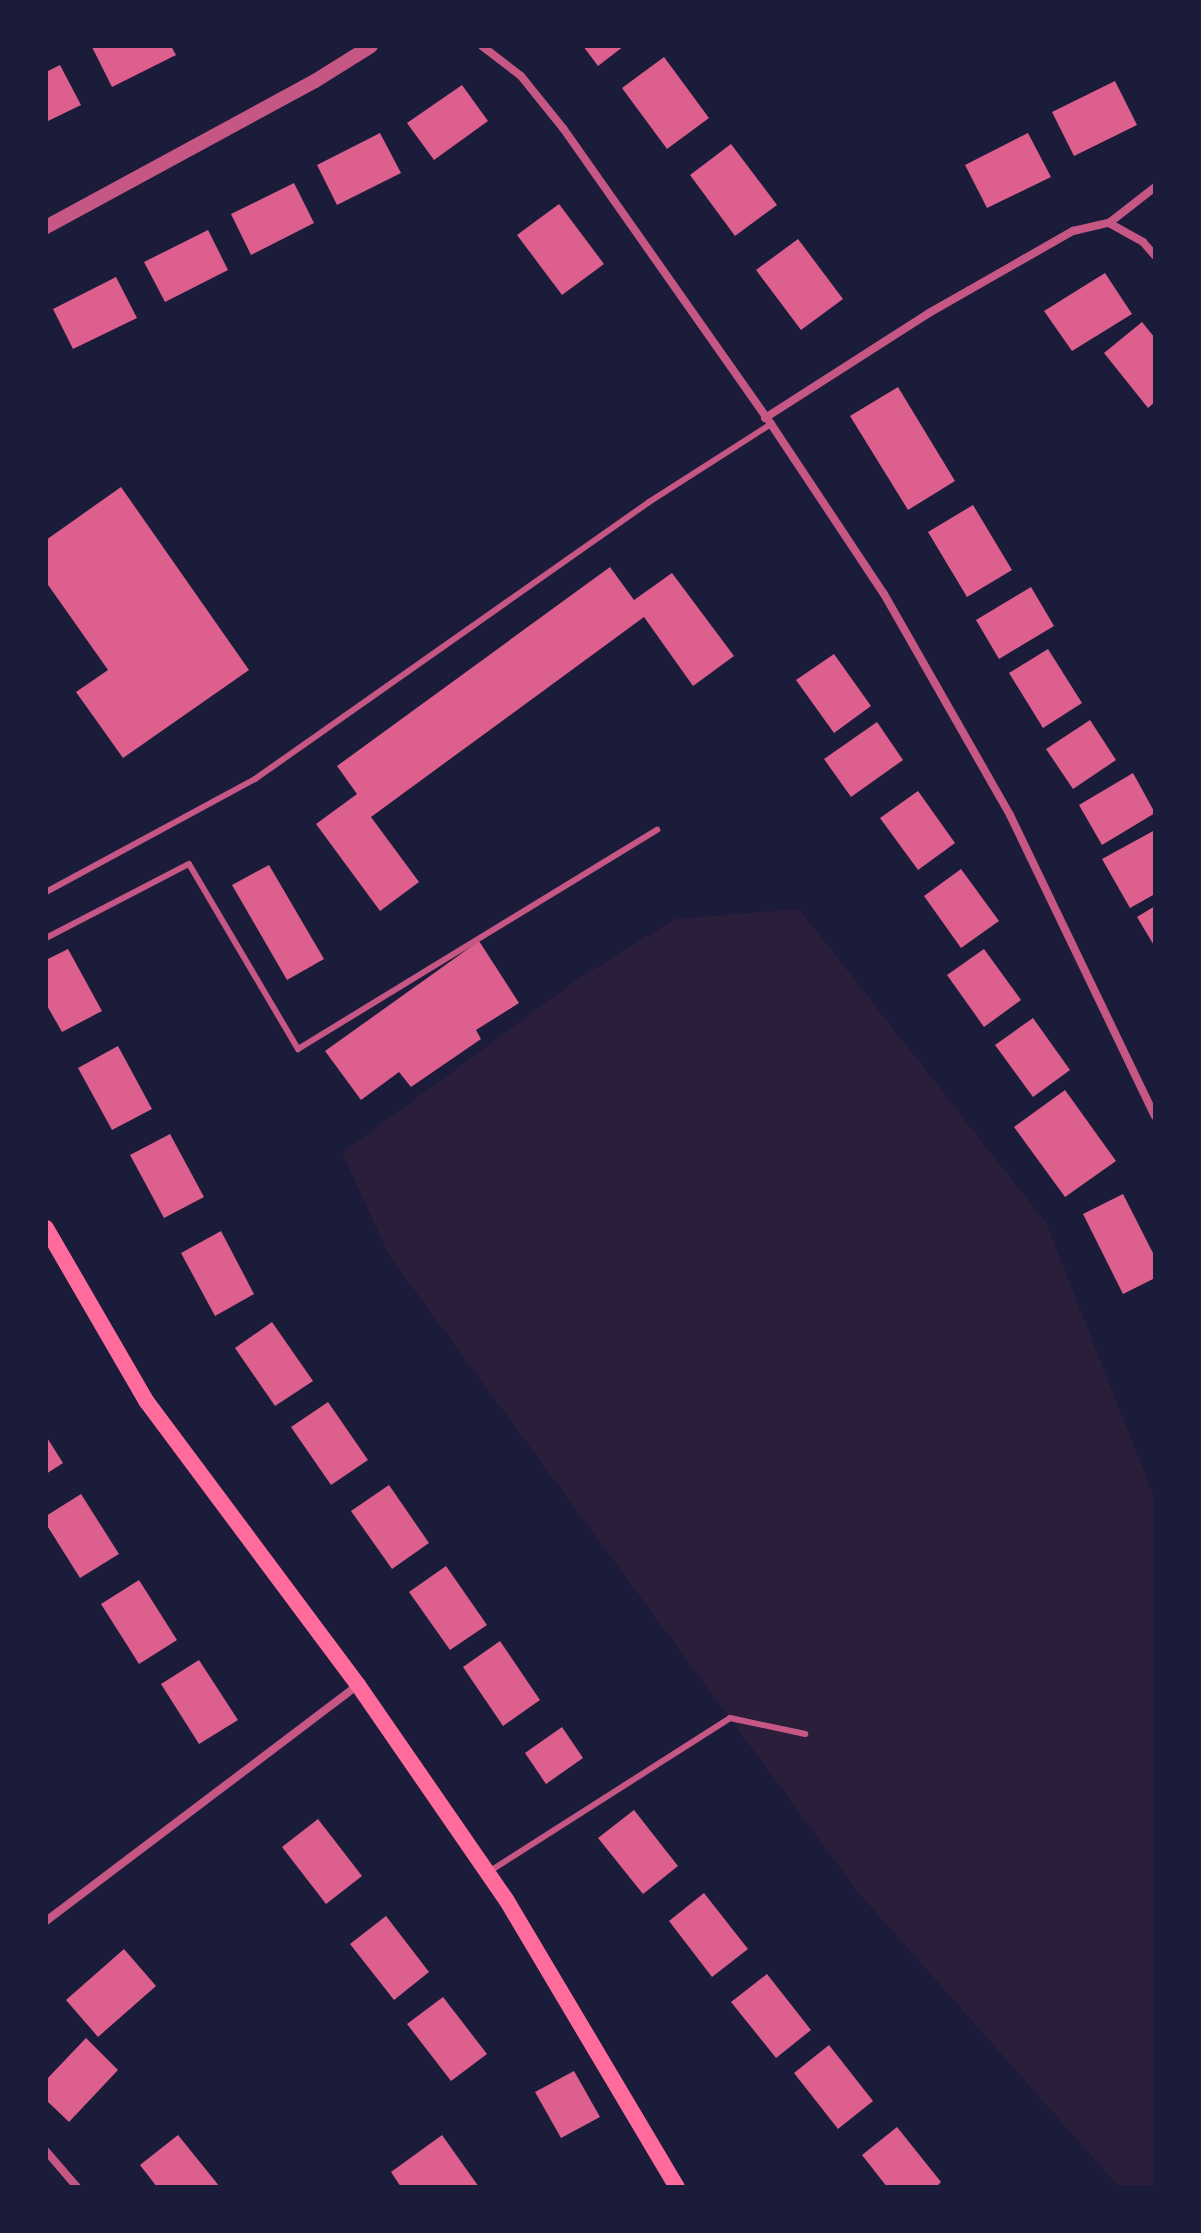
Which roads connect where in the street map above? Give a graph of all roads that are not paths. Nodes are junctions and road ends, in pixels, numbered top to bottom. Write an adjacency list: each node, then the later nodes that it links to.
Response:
1 (371, 46): 5 (street)
2 (482, 46): 7 (street)
3 (1155, 187): 4 (street)
4 (1109, 223): 6 (street); 7 (street)
5 (46, 227)
6 (1155, 256)
7 (768, 421): 9 (lane); 11 (street)
8 (657, 830): 10 (lane)
9 (46, 892)
10 (46, 938)
11 (1155, 1116)
12 (46, 1228): 13 (main road)
13 (358, 1685): 15 (main road); 16 (street)
14 (805, 1734): 15 (lane)
15 (487, 1873): 19 (main road)
16 (46, 1921)
17 (46, 2151): 18 (street)
18 (77, 2187)
19 (677, 2187)

